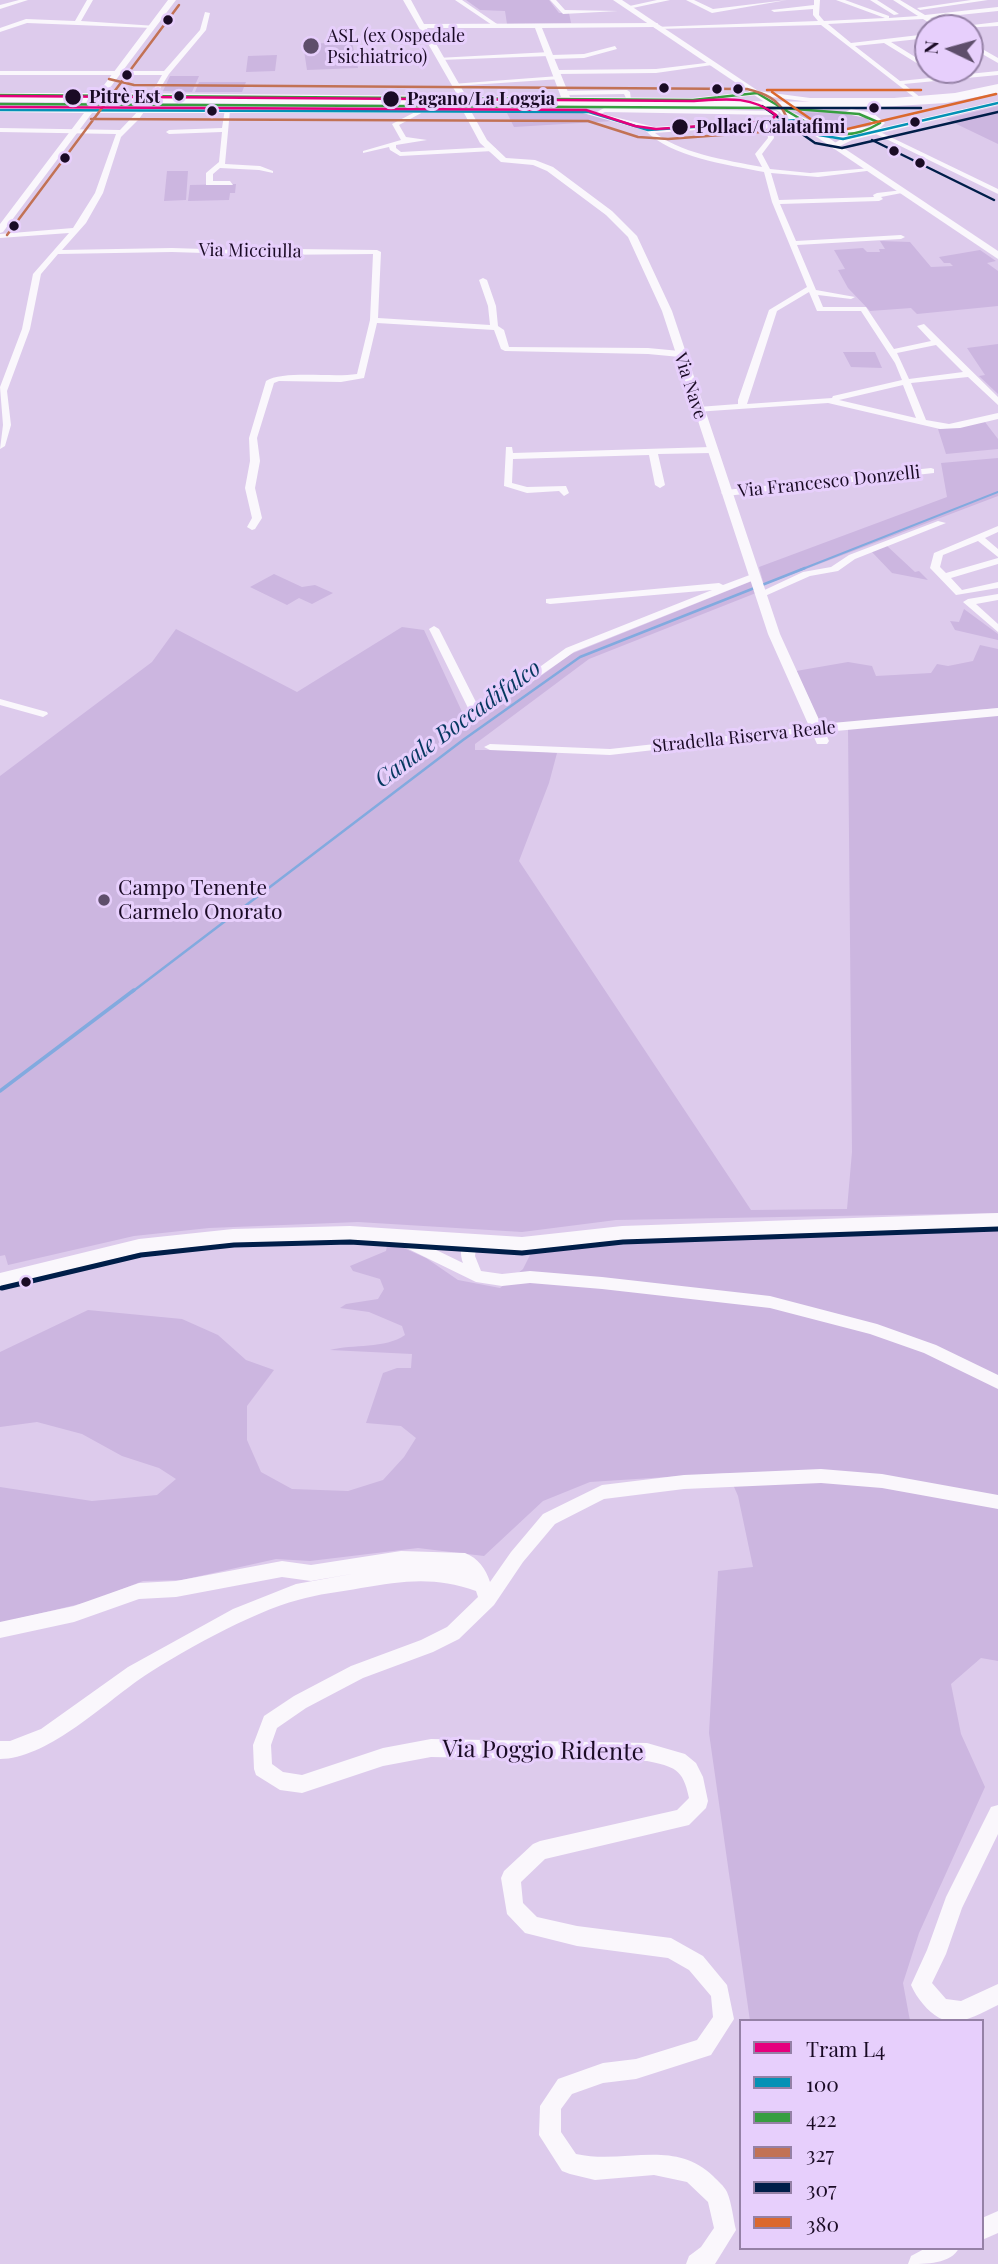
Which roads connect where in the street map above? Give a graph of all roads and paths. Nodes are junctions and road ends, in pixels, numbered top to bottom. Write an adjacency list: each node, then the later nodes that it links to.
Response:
1 (3, 0): 21 (street)
2 (25, 0): 21 (street)
3 (90, 0): 38 (street)
4 (172, 0): 41 (street)
5 (407, 0): 42 (street)
6 (458, 0): 43 (street)
7 (553, 0): 30 (street)
8 (617, 0): 27 (main road)
9 (667, 0): 27 (street)
10 (689, 0): 24 (street)
11 (740, 0): 24 (street)
12 (784, 0): 24 (street)
13 (796, 0): 14 (street)
14 (804, 0)
15 (839, 0): 37 (street)
16 (896, 0): 32 (street)
17 (908, 0): 26 (street)
18 (929, 0): 22 (street)
19 (985, 0): 22 (street)
20 (877, 1): 36 (street)
21 (13, 3): 25 (street)
22 (937, 3): 26 (street)
23 (817, 4): 24 (street); 39 (street)
24 (751, 5)
25 (0, 7)
26 (920, 8): 33 (street)
27 (627, 9): 46 (main road)
28 (998, 9): 34 (street)
29 (615, 11): 30 (street)
30 (573, 12): 45 (street)
31 (207, 13): 61 (street)
32 (919, 14)
33 (930, 14)
34 (952, 14)
35 (914, 18): 36 (street)
36 (907, 19): 37 (street)
37 (894, 20): 39 (street)
38 (77, 23): 41 (street); 48 (street)
39 (821, 23): 46 (street); 52 (street)
40 (998, 24): 47 (street)
41 (153, 26): 59 (street)
42 (422, 26): 43 (street); 55 (street)
43 (497, 26): 44 (street)
44 (538, 26): 45 (street); 54 (street)
45 (577, 26): 46 (street)
46 (656, 26): 57 (main road)
47 (985, 26): 49 (street)
48 (0, 30)
49 (997, 33)
50 (914, 38): 51 (street)
51 (885, 41): 52 (street); 56 (street)
52 (850, 45): 68 (street)
53 (615, 48): 54 (street)
54 (550, 56): 55 (street); 63 (street)
55 (440, 58): 69 (street)
56 (914, 59)
57 (712, 63): 58 (street); 85 (main road)
58 (673, 69): 63 (street); 65 (street)
59 (118, 72): 60 (street); 61 (street); 79 (street)
60 (0, 73)
61 (166, 73): 72 (street)
62 (998, 73): 64 (street)
63 (558, 75): 66 (street); 73 (street)
64 (986, 75)
65 (685, 77)
66 (527, 80): 69 (street); 75 (street)
67 (914, 81): 68 (street)
68 (899, 83): 81 (street)
69 (455, 84): 74 (street)
70 (998, 87): 81 (street); 85 (main road)
71 (78, 94): 78 (street); 79 (street); 79 (street)
72 (154, 94): 79 (street); 82 (street)
73 (565, 95): 75 (street); 77 (street); 83 (street)
74 (463, 97): 75 (street); 82 (street)
75 (527, 97)
76 (998, 97): 87 (main road)
77 (597, 98): 83 (main road)
78 (0, 99): 80 (main road); 82 (main road)
79 (97, 99): 88 (street); 90 (street); 103 (street)
80 (271, 99): 82 (main road); 83 (main road)
81 (919, 99): 85 (street)
82 (299, 100): 86 (main road); 89 (main road)
83 (629, 101): 85 (main road); 85 (street)
84 (998, 103): 95 (street)
85 (771, 105): 96 (main road); 97 (street); 98 (main road); 99 (street)
86 (547, 107): 87 (main road); 94 (main road)
87 (748, 108): 96 (main road)
88 (143, 109): 91 (street); 104 (street)
89 (334, 109): 91 (street); 92 (street)
90 (0, 110)
91 (227, 110): 101 (street)
92 (423, 110): 93 (street); 111 (street)
93 (466, 110): 94 (street); 112 (street, Via Nave)
94 (509, 110): 97 (street)
95 (964, 111): 96 (main road); 106 (street)
96 (851, 112)
97 (598, 113): 102 (street)
98 (798, 120): 99 (street); 107 (main road)
99 (764, 123): 102 (street); 116 (street)
100 (3, 130): 103 (street); 109 (street)
101 (225, 130): 105 (street); 115 (street)
102 (648, 130): 116 (street)
103 (73, 132): 104 (street); 123 (street)
104 (121, 132): 124 (street)
105 (169, 132)
106 (876, 132): 108 (street); 121 (street)
107 (819, 135): 108 (street); 110 (main road)
108 (849, 138): 110 (street)
109 (0, 140)
110 (834, 146): 117 (main road)
111 (395, 149): 112 (street); 113 (street); 114 (street)
112 (493, 149): 140 (street, Via Nave)
113 (365, 152)
114 (406, 162)
115 (218, 166): 118 (street); 119 (street)
116 (766, 168): 117 (street); 122 (street)
117 (871, 170): 120 (main road)
118 (271, 172)
119 (230, 183)
120 (903, 192): 122 (street); 129 (main road)
121 (998, 192)
122 (776, 202): 127 (street)
123 (2, 224)
124 (75, 230): 125 (street); 128 (street)
125 (0, 236)
126 (901, 237): 127 (street)
127 (794, 243): 131 (street)
128 (55, 252): 135 (street, Via Micciulla); 143 (street)
129 (998, 256)
130 (483, 280): 137 (street)
131 (812, 290): 132 (street); 133 (street); 139 (street)
132 (851, 297)
133 (779, 305): 134 (street); 146 (street)
134 (801, 305)
135 (374, 320): 137 (street); 158 (street, Via Micciulla)
136 (921, 326): 138 (street)
137 (494, 328): 140 (street)
138 (938, 342): 139 (street); 141 (street)
139 (892, 352): 142 (street)
140 (680, 354): 147 (street, Via Nave)
141 (969, 374): 142 (street); 145 (street)
142 (907, 382): 144 (street); 149 (street)
143 (2, 393): 150 (street)
144 (828, 400): 146 (street); 149 (street)
145 (998, 402)
146 (743, 406): 147 (street)
147 (698, 410): 151 (street, Via Nave)
148 (998, 416): 149 (street)
149 (922, 422)
150 (0, 446)
151 (711, 450): 152 (street); 155 (street, Via Nave)
152 (653, 451): 154 (street); 156 (street)
153 (931, 471): 155 (street, Via Francesco Donzelli)
154 (660, 485)
155 (726, 493): 166 (street, Via Nave)
156 (564, 494)
157 (941, 523): 166 (street)
158 (253, 527)
159 (998, 529): 160 (street)
160 (979, 537): 161 (street); 163 (street)
161 (998, 554)
162 (998, 561): 163 (street)
163 (944, 577): 164 (street)
164 (998, 585)
165 (731, 586): 166 (street); 168 (street); 170 (street)
166 (759, 586): 175 (street, Via Nave)
167 (998, 597): 169 (street)
168 (550, 601)
169 (992, 618): 171 (street)
170 (434, 629)
171 (998, 629)
172 (0, 702): 174 (street)
173 (998, 712): 175 (street, Stradella Riserva Reale)
174 (43, 714)
175 (820, 735): 176 (street, Stradella Riserva Reale)
176 (490, 747)
177 (998, 1220): 180 (street)
178 (393, 1235): 179 (street); 181 (street); 183 (street)
179 (449, 1239): 180 (street); 181 (street)
180 (470, 1241): 182 (street)
181 (451, 1264): 182 (street)
182 (476, 1276): 184 (street)
183 (0, 1280)
184 (998, 1382)
185 (998, 1502): 186 (street, Via Poggio Ridente)
186 (485, 1592): 187 (street); 188 (street); 192 (street, Via Poggio Ridente)
187 (0, 1630)
188 (0, 1750)
189 (998, 1814): 190 (street)
190 (998, 1994)
191 (944, 2250): 193 (street)
192 (697, 2264)
193 (919, 2264)

